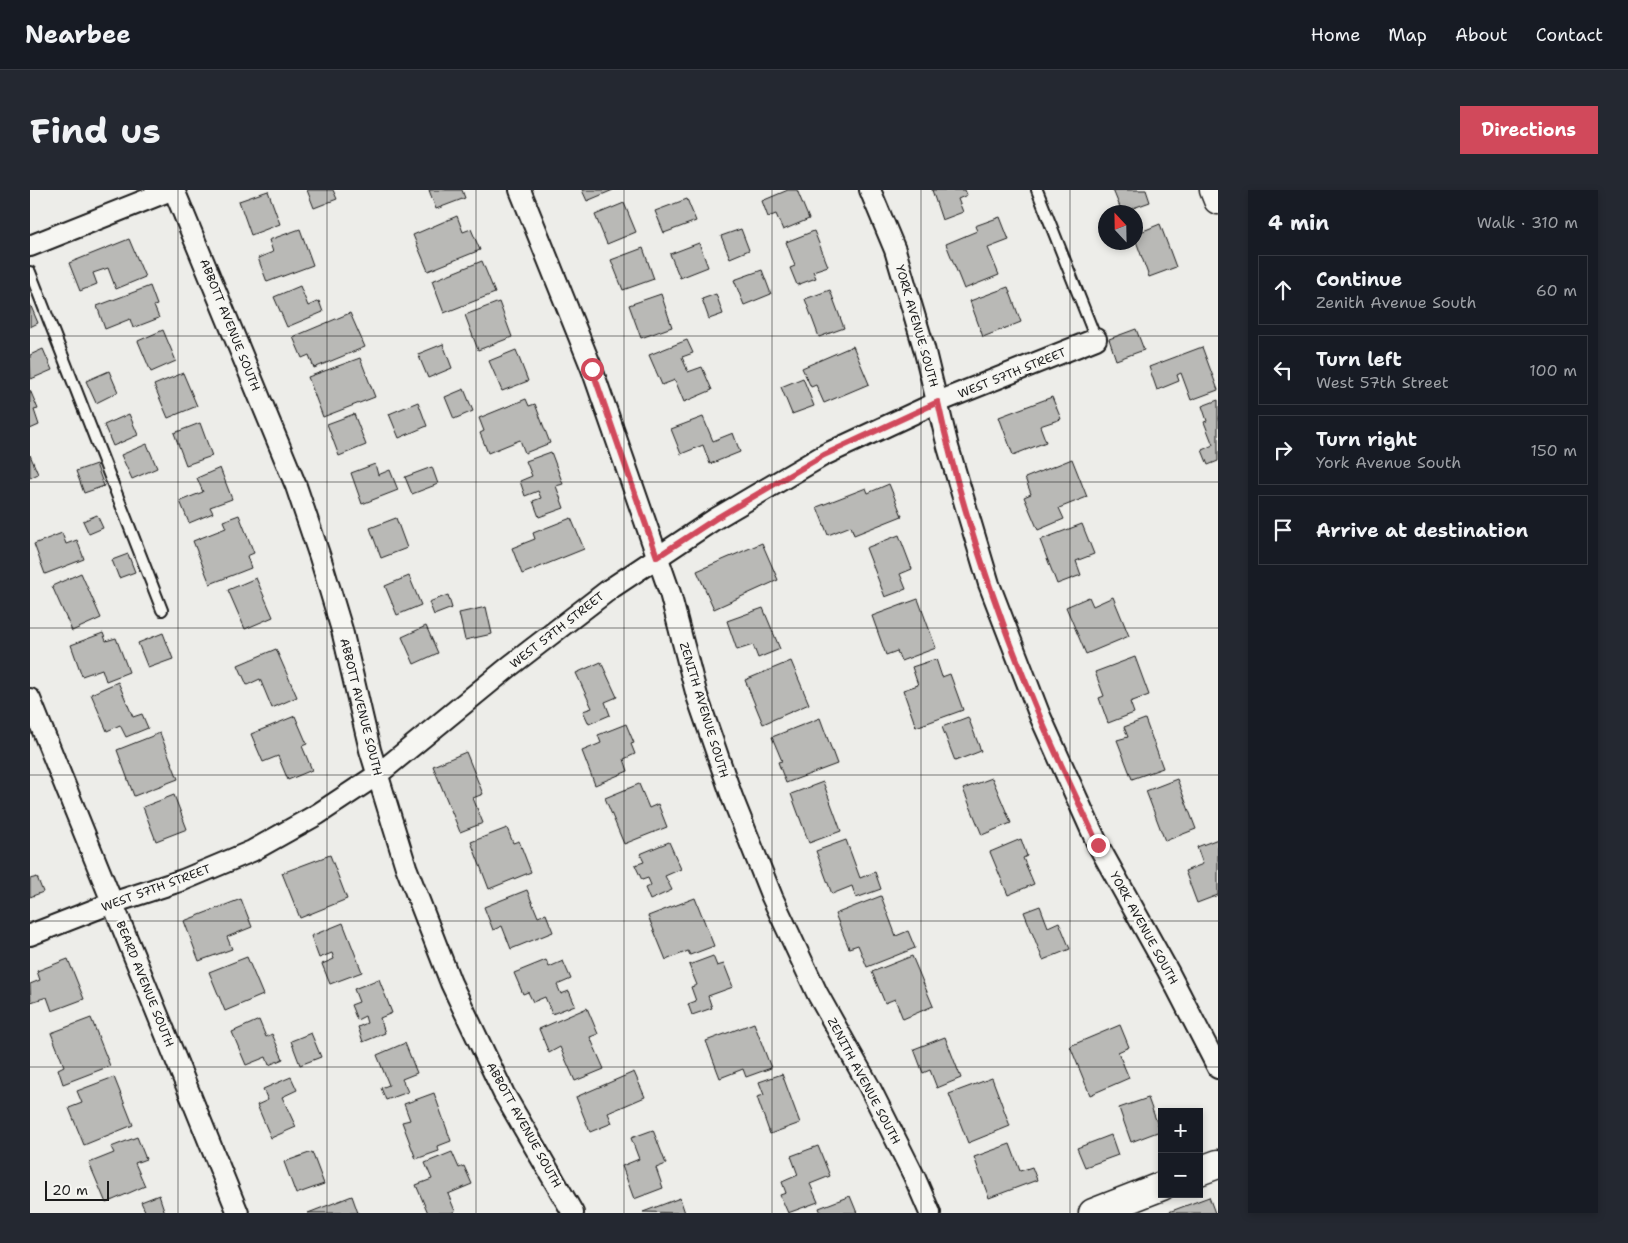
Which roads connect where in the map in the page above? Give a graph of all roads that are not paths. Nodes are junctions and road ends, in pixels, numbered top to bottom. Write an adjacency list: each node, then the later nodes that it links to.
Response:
1 (173, 190): 7 (street); 14 (street, ABBOTT AVENUE SOUTH)
2 (520, 190): 11 (street, ZENITH AVENUE SOUTH)
3 (870, 190): 10 (street, YORK AVENUE SOUTH)
4 (1037, 190): 9 (lane)
5 (1214, 190): 6 (street)
6 (1218, 200)
7 (30, 246)
8 (30, 272): 12 (lane)
9 (1096, 339): 10 (street, WEST 57TH STREET)
10 (938, 402): 11 (street, WEST 57TH STREET); 17 (street, YORK AVENUE SOUTH)
11 (657, 557): 14 (street, WEST 57TH STREET); 24 (street, ZENITH AVENUE SOUTH)
12 (162, 610)
13 (30, 700): 15 (street, BEARD AVENUE SOUTH)
14 (377, 774): 15 (street, WEST 57TH STREET); 23 (street, ABBOTT AVENUE SOUTH)
15 (112, 902): 16 (street, WEST 57TH STREET); 22 (street, BEARD AVENUE SOUTH)
16 (30, 935)
17 (1218, 1068)
18 (1218, 1164): 19 (street)
19 (1203, 1170)
20 (1158, 1188): 21 (street)
21 (1100, 1212)
22 (238, 1213)
23 (573, 1213)
24 (930, 1213)

